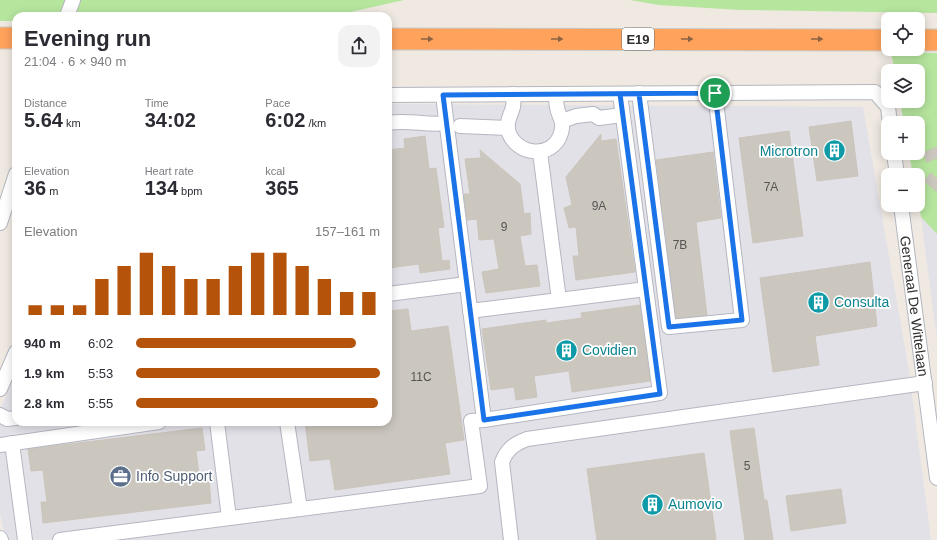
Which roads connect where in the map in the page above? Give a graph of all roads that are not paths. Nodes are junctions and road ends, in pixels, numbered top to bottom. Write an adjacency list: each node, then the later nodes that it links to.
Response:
1 (73, 0): 2 (street)
2 (68, 12)
3 (0, 38): 4 (highway)
4 (12, 38)
5 (392, 39): 6 (highway, E19, one-way to 6)
6 (881, 40)
7 (925, 40): 8 (highway)
8 (937, 40)
9 (715, 93): 13 (street); 13 (street); 17 (street)
10 (513, 94): 11 (street); 15 (street); 21 (street)
11 (556, 94): 12 (street); 18 (street)
12 (620, 94): 13 (street); 16 (street)
13 (639, 94)
14 (392, 95): 15 (street)
15 (443, 95): 20 (street)
16 (622, 115): 18 (street); 27 (street)
17 (889, 116)
18 (562, 121): 22 (street)
19 (392, 123): 20 (street)
20 (453, 125): 21 (street); 26 (street)
21 (508, 128): 22 (street)
22 (540, 152): 29 (street)
23 (12, 186): 25 (street)
24 (902, 212): 32 (street, Generaal De Wittelaan)
25 (0, 223)
26 (467, 284): 28 (street); 30 (street)
27 (646, 289): 29 (street); 36 (street)
28 (392, 293)
29 (559, 300): 30 (street)
30 (470, 311): 36 (street)
31 (12, 361): 33 (street)
32 (925, 383): 41 (street, Generaal De Wittelaan); 46 (street)
33 (0, 389)
34 (0, 415): 35 (street)
35 (12, 418)
36 (484, 420): 42 (street)
37 (131, 426): 40 (street)
38 (218, 426): 43 (street)
39 (288, 426): 42 (street)
40 (6, 444): 44 (street)
41 (937, 478)
42 (300, 509): 43 (street)
43 (230, 518): 45 (street)
44 (25, 540)
45 (60, 540)
46 (511, 540)

